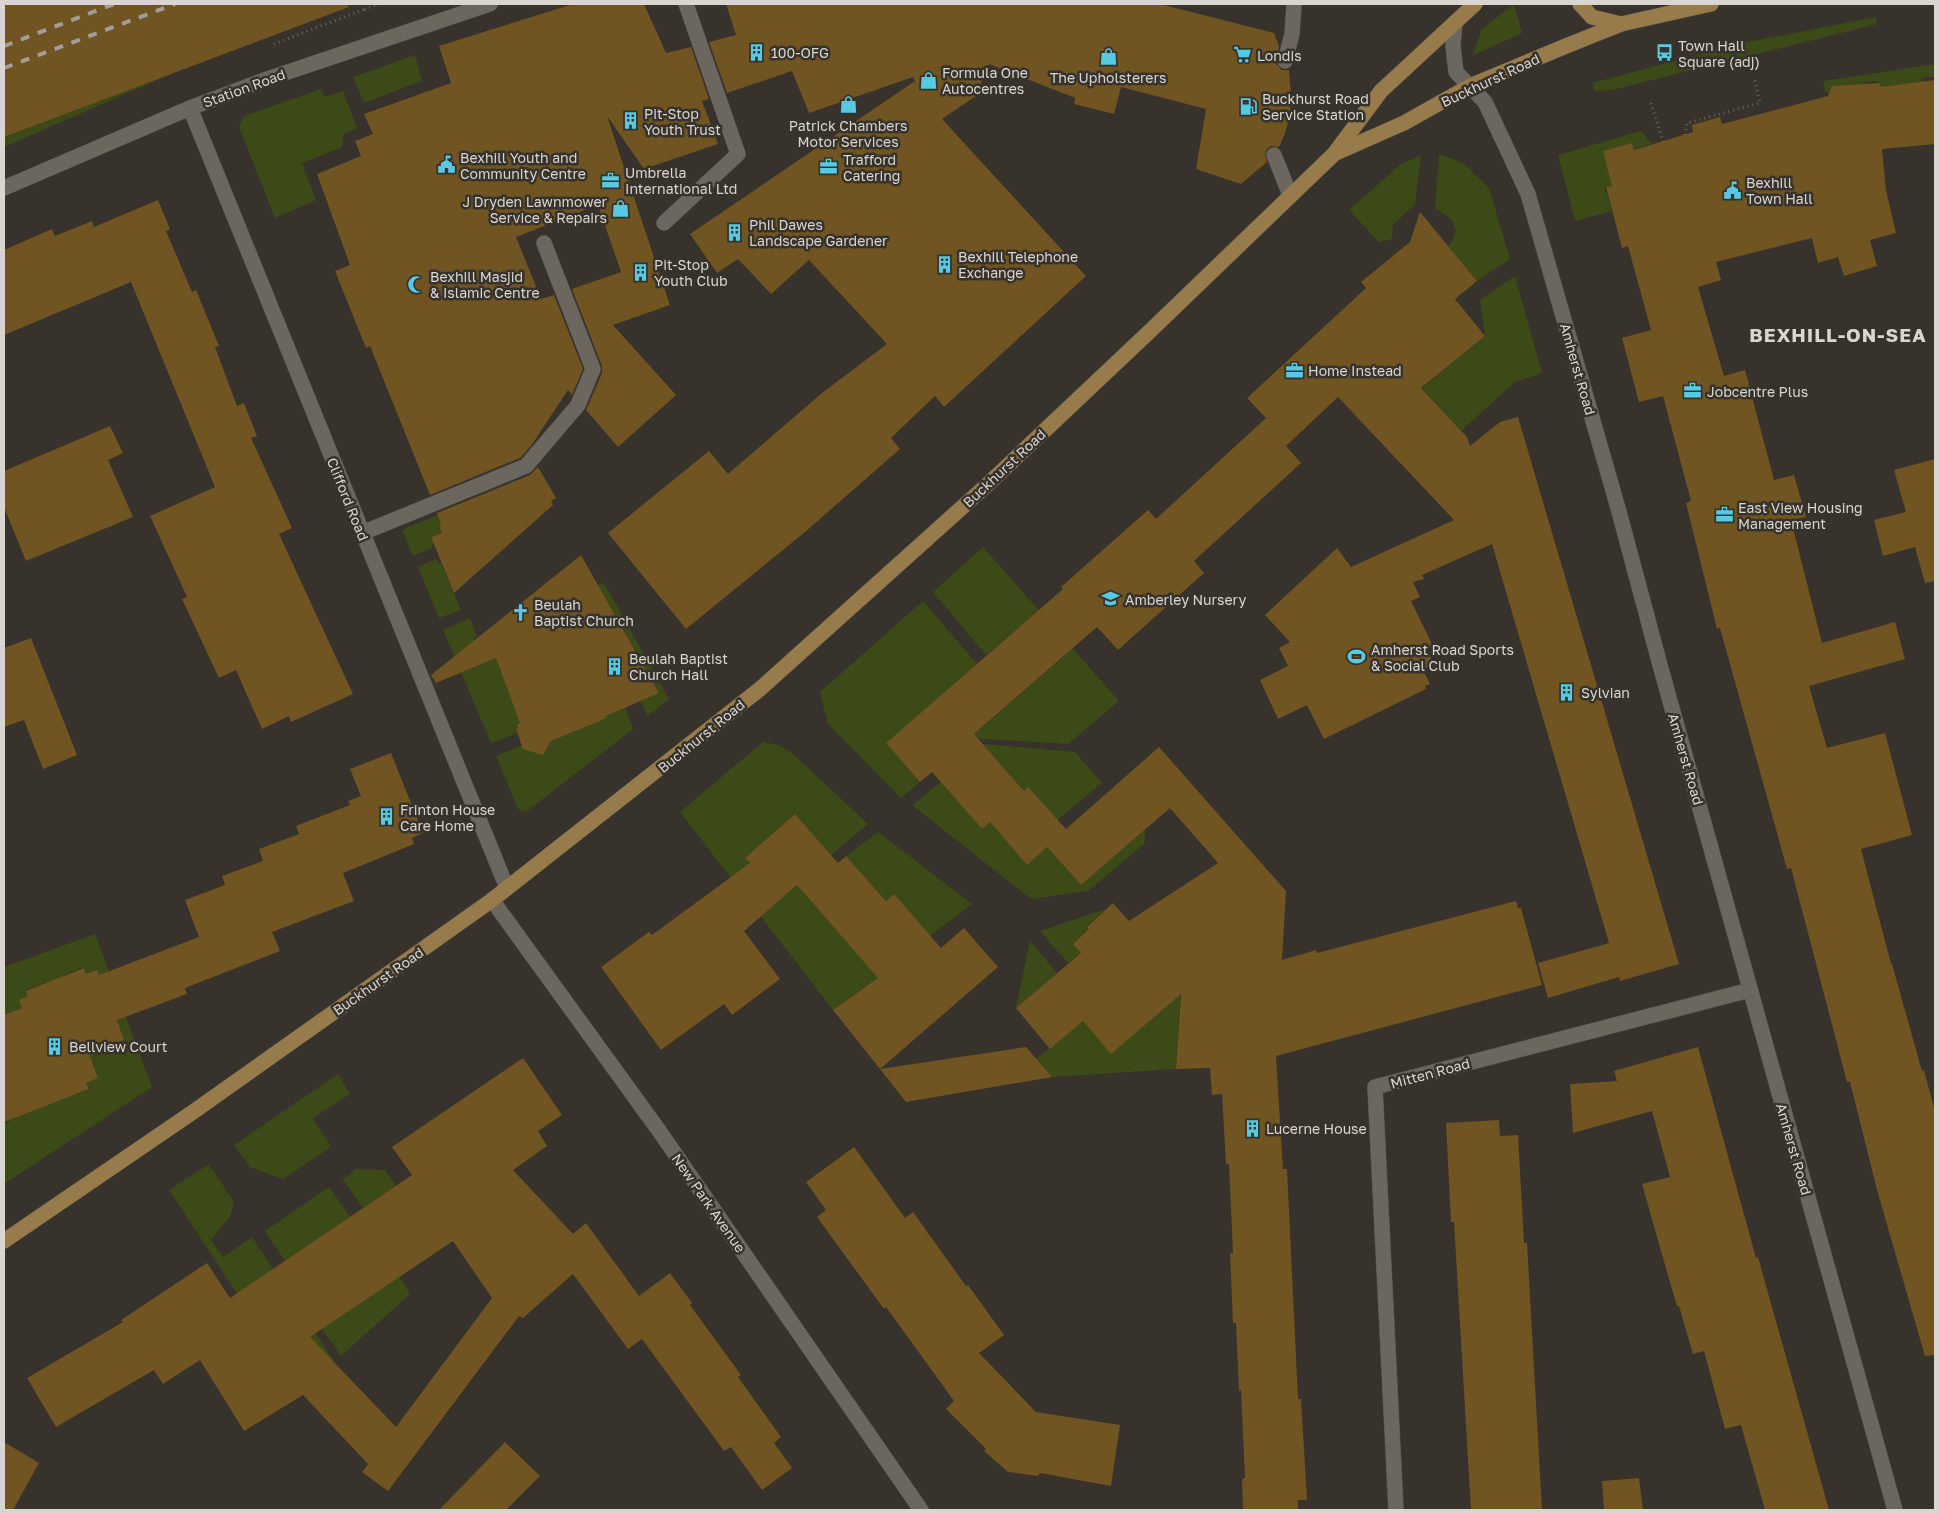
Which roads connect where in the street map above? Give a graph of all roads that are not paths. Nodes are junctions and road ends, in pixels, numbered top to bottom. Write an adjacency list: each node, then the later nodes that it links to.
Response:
1 (490, 4): 11 (street, Station Road)
2 (686, 4): 16 (street)
3 (1294, 4): 9 (street)
4 (1475, 4): 7 (main road, Buckhurst Road)
5 (1580, 4): 8 (main road)
6 (1711, 4): 8 (main road, Buckhurst Road)
7 (1455, 22): 10 (street, Amherst Road); 12 (main road, Buckhurst Road)
8 (1621, 24): 10 (main road, Buckhurst Road)
9 (1285, 61)
10 (1470, 86): 12 (main road, Buckhurst Road); 21 (street, Amherst Road)
11 (190, 108): 14 (street, Station Road); 18 (street, Clifford Road)
12 (1334, 154): 15 (main road, Buckhurst Road)
13 (1274, 155): 15 (street)
14 (4, 188)
15 (1290, 195): 19 (main road, Buckhurst Road)
16 (664, 223)
17 (544, 242): 18 (street)
18 (362, 533): 19 (street, Clifford Road)
19 (507, 888): 20 (main road, Buckhurst Road)
20 (492, 900): 22 (main road, Buckhurst Road); 23 (street, New Park Avenue)
21 (1750, 990): 24 (street, Mitten Road); 25 (street, Amherst Road)
22 (4, 1241)
23 (921, 1510)
24 (1396, 1510)
25 (1895, 1510)

